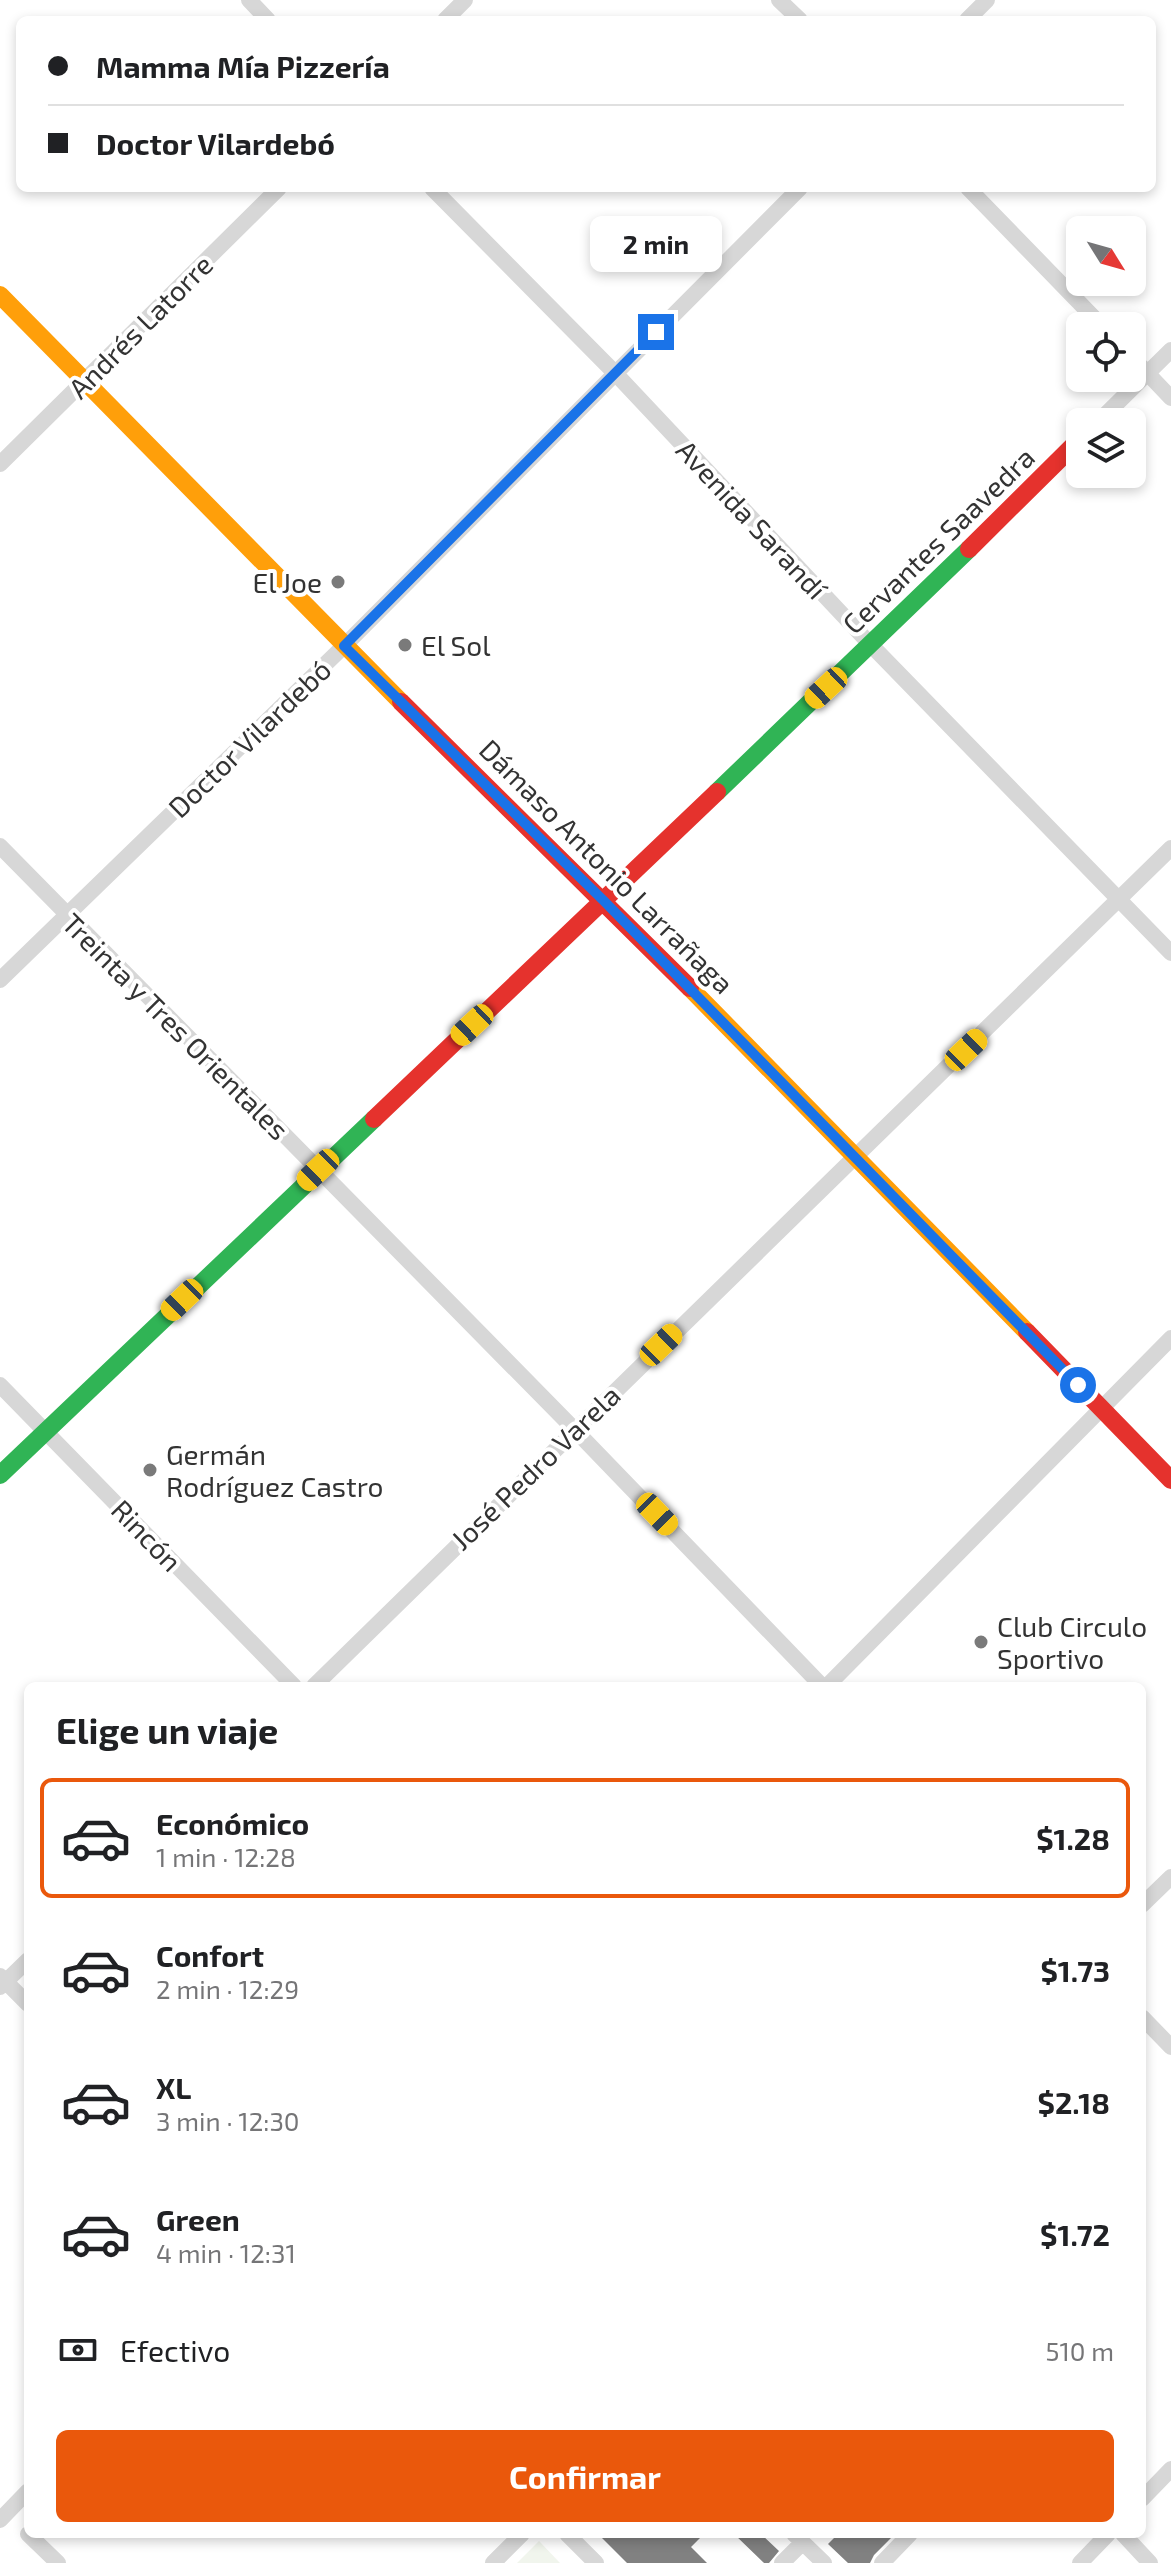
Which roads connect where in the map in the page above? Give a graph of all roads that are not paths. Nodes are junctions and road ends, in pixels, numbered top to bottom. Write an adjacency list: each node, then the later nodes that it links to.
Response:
1 (249, 0): 5 (street)
2 (465, 0): 6 (street)
3 (779, 0): 7 (street)
4 (987, 0): 8 (street)
5 (264, 16)
6 (449, 16)
7 (796, 16)
8 (971, 16)
9 (275, 192): 18 (street, Andrés Latorre)
10 (436, 192): 16 (street, Avenida Sarandí)
11 (796, 192): 16 (street, Doctor Vilardebó)
12 (972, 192): 14 (street)
13 (0, 295): 18 (street, Dámaso Antonio Larrañaga)
14 (1088, 312)
15 (1171, 350): 17 (street)
16 (615, 373): 23 (street, Avenida Sarandí); 24 (street, Doctor Vilardebó)
17 (1148, 373): 19 (street); 20 (street)
18 (85, 381): 22 (street, Andrés Latorre); 24 (street, Dámaso Antonio Larrañaga)
19 (1171, 398)
20 (1112, 408)
21 (1066, 453): 23 (street, Cervantes Saavedra)
22 (0, 464)
23 (871, 645): 27 (street, Avenida Sarandí); 28 (street, Cervantes Saavedra)
24 (344, 646): 28 (street, Dámaso Antonio Larrañaga); 29 (street, Doctor Vilardebó)
25 (0, 846): 29 (street, Treinta y Tres Orientales)
26 (1171, 848): 27 (street, José Pedro Varela)
27 (1119, 900): 30 (street, Avenida Sarandí); 32 (street, José Pedro Varela)
28 (604, 901): 32 (street, Dámaso Antonio Larrañaga); 33 (street, Cervantes Saavedra)
29 (66, 914): 31 (street, Doctor Vilardebó); 33 (street, Treinta y Tres Orientales)
30 (1171, 953)
31 (0, 980)
32 (856, 1156): 36 (street, Dámaso Antonio Larrañaga); 37 (street, José Pedro Varela)
33 (318, 1170): 37 (street, Treinta y Tres Orientales); 38 (street, Cervantes Saavedra)
34 (1171, 1338): 36 (street)
35 (0, 1385): 38 (street, Rincón)
36 (1101, 1408): 40 (street, Dámaso Antonio Larrañaga); 44 (street)
37 (574, 1429): 42 (street, José Pedro Varela); 43 (street, Treinta y Tres Orientales)
38 (45, 1431): 39 (street, Cervantes Saavedra); 41 (street, Rincón)
39 (0, 1475)
40 (1171, 1480)
41 (290, 1682)
42 (318, 1682)
43 (820, 1682)
44 (828, 1682)
45 (1171, 1877): 46 (street)
46 (1146, 1901)
47 (24, 1963): 48 (street)
48 (2, 1982): 49 (street)
49 (24, 2001)
50 (1146, 2021): 51 (street)
51 (1171, 2047)
52 (1171, 2469): 54 (street)
53 (24, 2494): 55 (street)
54 (1146, 2495)
55 (2, 2513): 56 (street)
56 (24, 2531)
57 (32, 2538): 65 (street)
58 (518, 2538): 66 (street)
59 (571, 2538): 67 (street)
60 (798, 2538): 68 (street); 69 (street)
61 (907, 2538): 64 (street)
62 (1104, 2538): 70 (street)
63 (1127, 2538): 71 (street)
64 (889, 2561)
65 (58, 2563)
66 (493, 2563)
67 (596, 2563)
68 (782, 2563)
69 (824, 2563)
70 (1080, 2563)
71 (1150, 2563)

